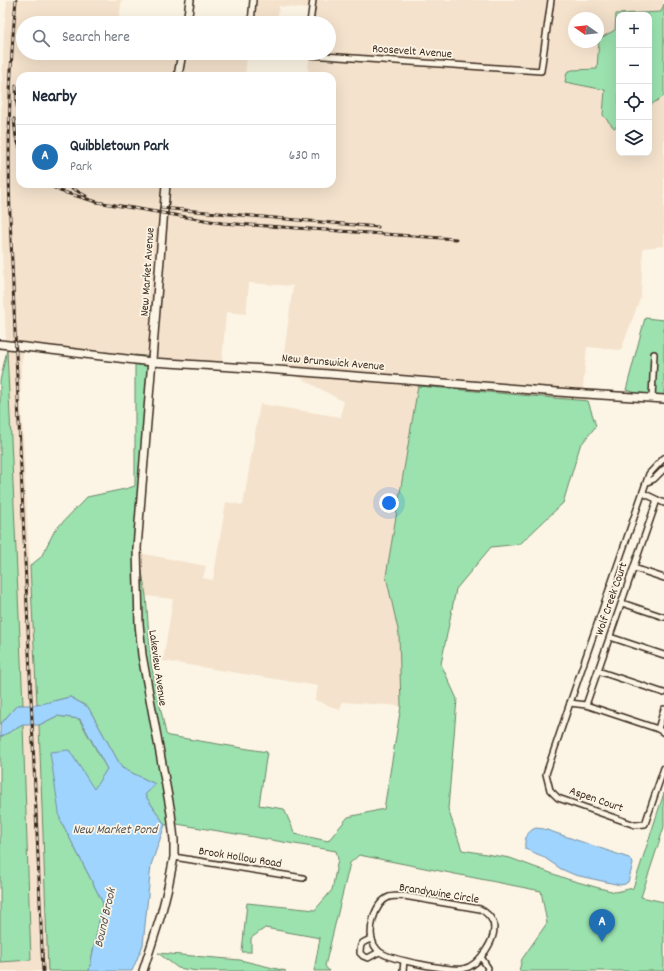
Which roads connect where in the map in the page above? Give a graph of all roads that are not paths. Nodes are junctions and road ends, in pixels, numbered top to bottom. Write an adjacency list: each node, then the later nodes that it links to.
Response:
1 (190, 0): 5 (main road)
2 (253, 0): 6 (street)
3 (313, 0): 7 (street)
4 (551, 0): 8 (street, Roosevelt Avenue)
5 (188, 16)
6 (252, 16)
7 (311, 16)
8 (336, 56)
9 (181, 60): 10 (main road)
10 (179, 72)
11 (166, 188): 14 (main road, New Market Avenue)
12 (0, 344): 14 (main road, New Brunswick Avenue)
13 (654, 354): 15 (street)
14 (152, 362): 15 (main road, New Brunswick Avenue); 37 (main road, Lakeview Avenue)
15 (652, 398): 16 (main road, New Brunswick Avenue)
16 (664, 399)
17 (664, 458): 19 (street, Aspen Court)
18 (664, 469): 19 (street)
19 (647, 482): 20 (street, Aspen Court)
20 (643, 493): 21 (street); 31 (street, Aspen Court)
21 (657, 500): 22 (street); 23 (street, Wolf Creek Court)
22 (664, 503)
23 (634, 568): 24 (street); 25 (street, Wolf Creek Court)
24 (664, 578)
25 (622, 602): 26 (street); 27 (street, Wolf Creek Court)
26 (664, 617)
27 (610, 636): 28 (street); 29 (street, Wolf Creek Court)
28 (664, 655)
29 (598, 671): 30 (street); 32 (street, Wolf Creek Court)
30 (664, 694)
31 (570, 703): 32 (street); 36 (street, Aspen Court)
32 (586, 705): 34 (street)
33 (664, 709): 34 (street)
34 (658, 729): 35 (street)
35 (664, 733)
36 (664, 768)
37 (174, 857): 38 (street, Brook Hollow Road); 44 (main road, Lakeview Avenue)
38 (303, 878)
39 (372, 939): 40 (street); 40 (street); 41 (street, Brandywine Circle)
40 (379, 952): 42 (street, Brandywine Circle)
41 (481, 957): 43 (street, Brandywine Circle); 46 (street)
42 (404, 961): 43 (street, Brandywine Circle); 45 (street)
43 (469, 969)
44 (143, 971)
45 (403, 971)
46 (487, 971)

